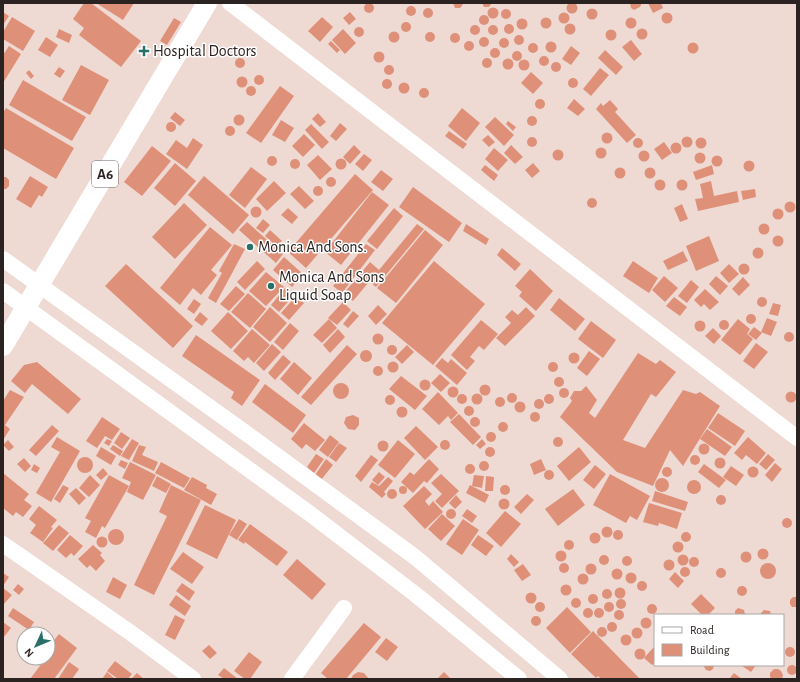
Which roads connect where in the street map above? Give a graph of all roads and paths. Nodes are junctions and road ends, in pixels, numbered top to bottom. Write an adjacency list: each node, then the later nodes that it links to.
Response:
1 (207, 3): 4 (main road, A6)
2 (230, 3): 8 (street)
3 (3, 259): 4 (street)
4 (38, 285): 6 (main road, A6); 14 (street)
5 (3, 291): 6 (street)
6 (25, 308): 7 (main road, A6); 13 (street)
7 (3, 346)
8 (797, 438)
9 (3, 544): 11 (street)
10 (344, 608): 12 (street)
11 (192, 679)
12 (292, 679)
13 (519, 679)
14 (560, 679)

